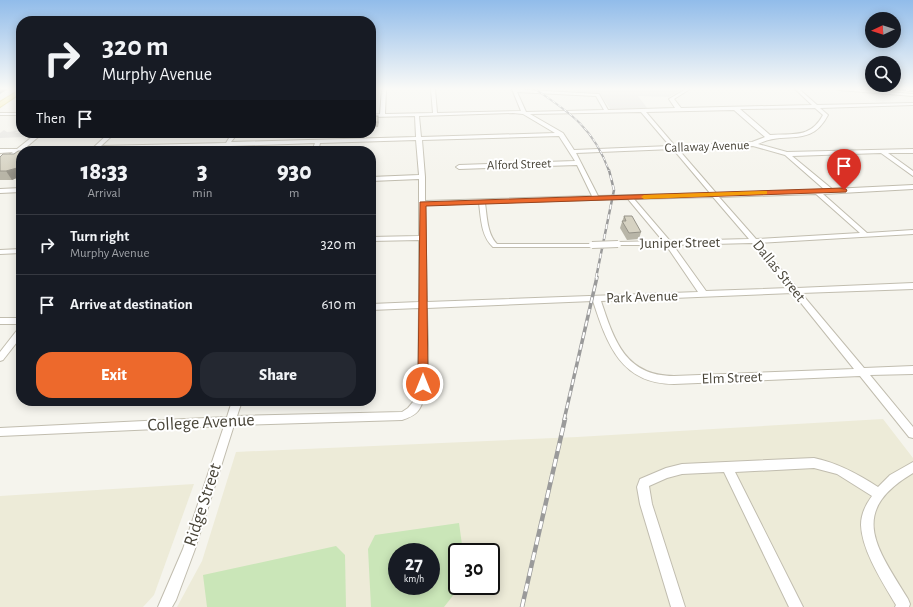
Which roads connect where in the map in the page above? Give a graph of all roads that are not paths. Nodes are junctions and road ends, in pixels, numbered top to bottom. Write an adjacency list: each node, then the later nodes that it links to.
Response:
1 (417, 117): 12 (street)
2 (532, 117): 6 (street)
3 (648, 117): 21 (street, Dallas Street)
4 (746, 117): 7 (street)
5 (825, 117): 7 (street)
6 (562, 134): 12 (street); 26 (street)
7 (769, 137): 16 (street)
8 (34, 138): 17 (street)
9 (107, 138): 18 (street)
10 (232, 138): 15 (street)
11 (329, 138): 13 (street)
12 (419, 139): 13 (street); 33 (street)
13 (328, 141): 14 (street)
14 (318, 142): 15 (street); 20 (street)
15 (228, 144): 19 (street)
16 (753, 144): 21 (street, Callaway Avenue); 28 (street, Callaway Avenue)
17 (23, 146)
18 (98, 146)
19 (162, 146)
20 (317, 146)
21 (674, 148): 26 (street, Callaway Avenue); 40 (street, Dallas Street)
22 (16, 150): 23 (street)
23 (0, 151)
24 (913, 151): 27 (street, Callaway Avenue)
25 (16, 152): 30 (street)
26 (572, 152): 29 (street)
27 (882, 152): 28 (street, Callaway Avenue); 32 (street)
28 (787, 154): 38 (street)
29 (579, 163): 31 (street, Alford Street); 42 (street)
30 (0, 165)
31 (459, 167)
32 (913, 174)
33 (422, 177): 34 (street); 44 (street)
34 (376, 179)
35 (913, 187): 38 (street)
36 (16, 190): 37 (street)
37 (0, 191)
38 (830, 191): 39 (street)
39 (818, 192): 40 (street); 46 (street)
40 (714, 194): 41 (street); 49 (street, Dallas Street)
41 (629, 197): 42 (street); 50 (street)
42 (596, 198): 43 (street)
43 (482, 202): 44 (street); 50 (street, Juniper Street, bridge)
44 (422, 204): 47 (street)
45 (913, 232): 46 (street, Juniper Street)
46 (866, 235): 49 (street, Juniper Street)
47 (422, 238): 48 (street); 57 (street)
48 (376, 239)
49 (754, 241): 50 (street, Juniper Street); 54 (street, Dallas Street)
50 (668, 243): 55 (street)
51 (16, 251): 52 (street)
52 (0, 252)
53 (913, 286): 54 (street, Park Avenue)
54 (795, 291): 55 (street, Park Avenue); 64 (street, Dallas Street)
55 (704, 295): 56 (street, Park Avenue)
56 (596, 298): 57 (street, Park Avenue); 64 (street, Elm Street)
57 (422, 304): 58 (street, Park Avenue); 66 (street, College Avenue)
58 (376, 307)
59 (0, 321): 60 (street)
60 (16, 321)
61 (16, 337): 62 (street)
62 (0, 358)
63 (913, 370): 64 (street, Elm Street)
64 (862, 373): 68 (street, Dallas Street)
65 (236, 406): 66 (street, Ridge Street)
66 (231, 421): 67 (street, College Avenue); 72 (street, Ridge Street)
67 (0, 432)
68 (913, 434)
69 (726, 466): 71 (street); 73 (street); 74 (street)
70 (913, 467): 71 (street)
71 (880, 494): 75 (street)
72 (165, 607)
73 (678, 607)
74 (796, 607)
75 (902, 607)

